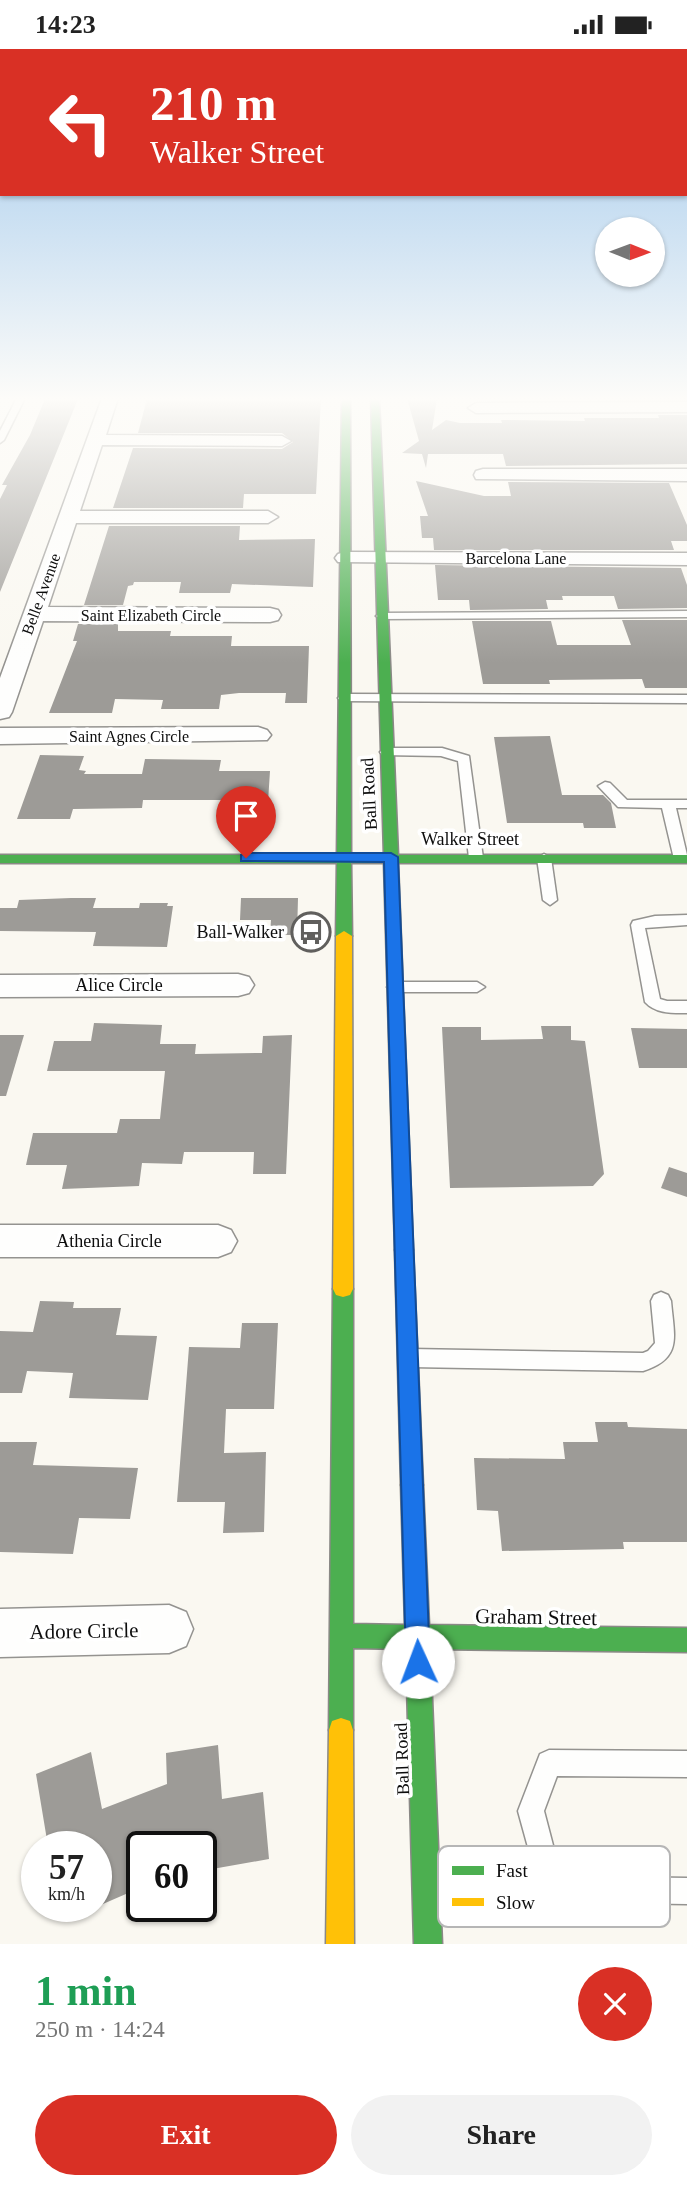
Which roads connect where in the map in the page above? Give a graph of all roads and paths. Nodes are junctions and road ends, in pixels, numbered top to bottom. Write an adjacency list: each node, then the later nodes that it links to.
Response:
1 (79, 486): 4 (street, Belle Avenue)
2 (345, 486): 6 (main road, Ball Road)
3 (378, 486): 7 (main road, Ball Road)
4 (68, 517): 5 (street); 9 (street, Belle Avenue)
5 (268, 517)
6 (345, 558): 7 (street, Barcelona Lane); 13 (main road, Ball Road)
7 (380, 558): 8 (street, Barcelona Lane); 12 (main road, Ball Road)
8 (687, 559)
9 (33, 614): 11 (street, Saint Elizabeth Circle); 16 (street, Belle Avenue)
10 (687, 614): 12 (lane)
11 (270, 615)
12 (382, 616): 14 (main road, Ball Road)
13 (344, 698): 14 (lane); 24 (main road, Ball Road)
14 (384, 699): 15 (lane); 19 (main road, Ball Road)
15 (687, 699)
16 (0, 712)
17 (0, 736): 18 (street, Saint Agnes Circle)
18 (258, 736)
19 (386, 753): 23 (main road, Ball Road); 25 (lane)
20 (605, 786): 21 (lane)
21 (668, 804): 22 (lane); 28 (lane)
22 (687, 804)
23 (391, 857): 24 (main road, Walker Street); 25 (main road, Walker Street); 34 (main road, Ball Road)
24 (344, 858): 27 (main road, Walker Street); 42 (main road, Ball Road)
25 (476, 858): 26 (main road, Walker Street)
26 (544, 858): 28 (main road, Walker Street); 29 (lane)
27 (0, 859)
28 (684, 859)
29 (550, 900)
30 (687, 920): 35 (lane)
31 (238, 985): 32 (street, Alice Circle)
32 (0, 986)
33 (477, 986): 34 (lane)
34 (396, 987): 39 (main road, Ball Road)
35 (687, 1007)
36 (0, 1241): 37 (street, Athenia Circle)
37 (218, 1241)
38 (661, 1301): 39 (lane)
39 (408, 1358): 43 (main road, Ball Road)
40 (169, 1629): 41 (street, Adore Circle)
41 (0, 1633)
42 (342, 1636): 43 (main road, Graham Street); 47 (main road, Ball Road)
43 (417, 1636): 44 (main road, Graham Street); 48 (main road, Ball Road)
44 (687, 1640)
45 (687, 1764): 46 (lane)
46 (540, 1846)
47 (340, 1944)
48 (428, 1944)

